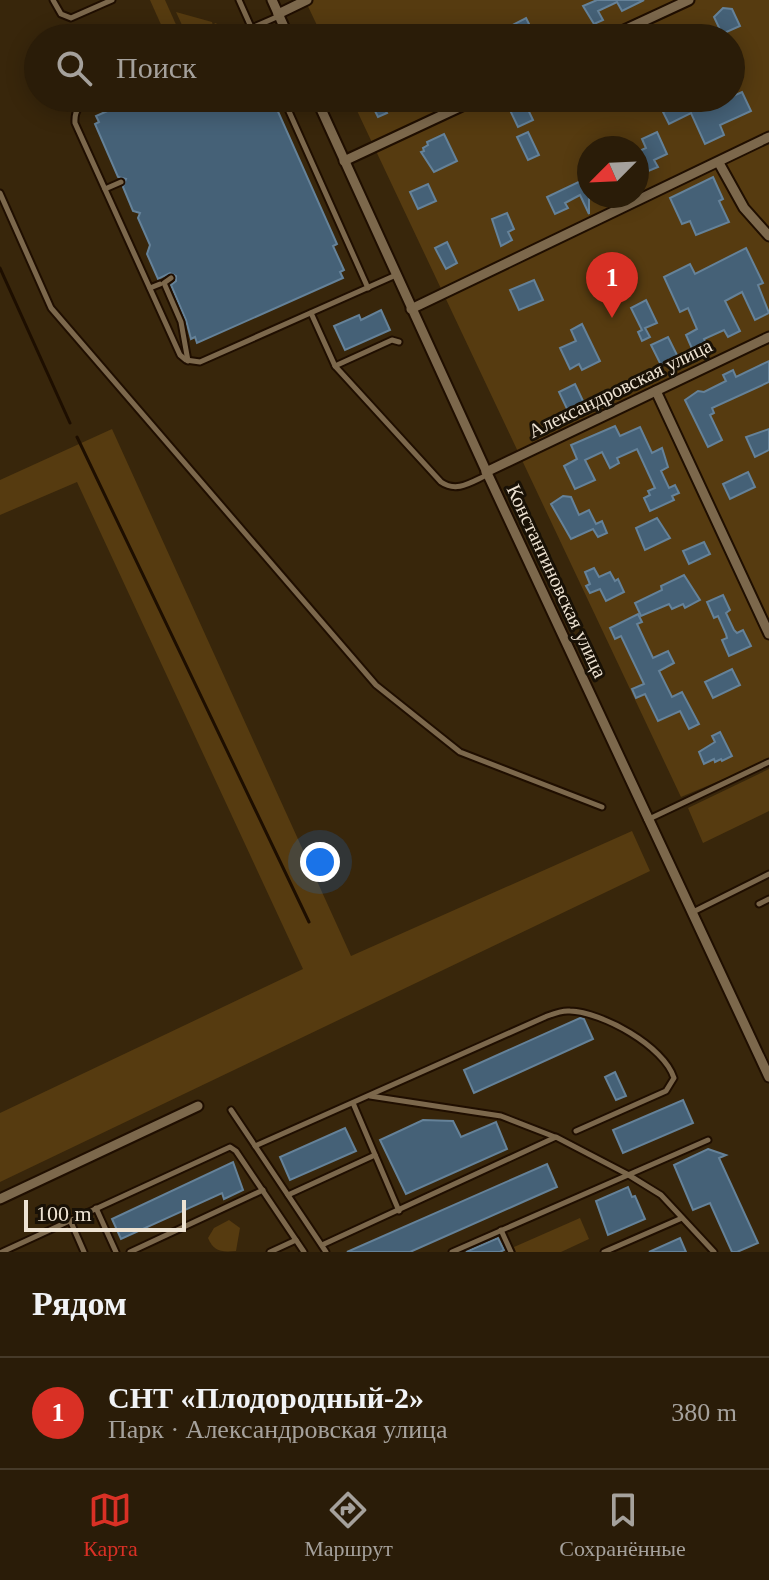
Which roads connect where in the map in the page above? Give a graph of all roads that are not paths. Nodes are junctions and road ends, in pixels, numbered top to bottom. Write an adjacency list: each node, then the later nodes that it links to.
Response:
1 (53, 0): 2 (lane)
2 (112, 0)
3 (239, 0): 8 (lane)
4 (272, 0): 7 (street)
5 (307, 0): 7 (street)
6 (689, 0): 11 (street)
7 (278, 15): 9 (lane); 10 (street)
8 (250, 24)
9 (260, 24)
10 (282, 24)
11 (637, 24)
12 (76, 112): 20 (lane)
13 (289, 112): 27 (lane)
14 (322, 112): 17 (street, Константиновская улица)
15 (449, 112): 17 (street)
16 (769, 137): 18 (street)
17 (344, 161): 23 (street, Константиновская улица)
18 (719, 163): 22 (street); 28 (street)
19 (121, 182): 20 (lane)
20 (105, 189): 26 (lane)
21 (0, 193): 38 (lane)
22 (769, 236)
23 (396, 275): 27 (lane); 28 (street, Константиновская улица)
24 (171, 278): 32 (lane)
25 (160, 284): 26 (lane)
26 (150, 288): 32 (lane)
27 (368, 288): 29 (lane)
28 (411, 309): 35 (street, Константиновская улица)
29 (311, 313): 32 (lane); 33 (lane)
30 (769, 337): 34 (street, Александровская улица)
31 (399, 342): 33 (lane)
32 (188, 361)
33 (335, 366): 35 (lane)
34 (656, 391): 35 (street, Александровская улица); 36 (street)
35 (487, 474): 39 (street, Константиновская улица)
36 (769, 634)
37 (769, 762): 39 (lane)
38 (602, 807)
39 (647, 820): 43 (street, Константиновская улица)
40 (769, 874): 43 (lane)
41 (769, 899): 42 (lane)
42 (759, 904)
43 (691, 913): 44 (street, Константиновская улица)
44 (769, 1077)
45 (369, 1096): 46 (lane); 49 (lane); 50 (lane)
46 (353, 1103): 52 (lane); 53 (lane)
47 (198, 1106): 57 (street)
48 (231, 1110): 52 (lane)
49 (576, 1131)
50 (556, 1137): 54 (lane); 59 (lane)
51 (708, 1140): 54 (lane)
52 (255, 1146): 56 (lane)
53 (375, 1155): 56 (lane); 59 (lane)
54 (627, 1174): 60 (lane); 62 (lane)
55 (263, 1190): 58 (lane); 63 (lane); 68 (lane)
56 (288, 1195): 64 (lane)
57 (0, 1199)
58 (96, 1208): 61 (lane); 67 (lane)
59 (399, 1211): 64 (lane)
60 (682, 1218): 74 (lane); 75 (lane)
61 (70, 1220): 65 (lane); 66 (lane)
62 (501, 1230): 72 (lane); 73 (lane)
63 (296, 1240): 69 (lane); 70 (lane)
64 (322, 1245): 71 (lane)
65 (2, 1252)
66 (84, 1252)
67 (116, 1252)
68 (130, 1252)
69 (270, 1252)
70 (304, 1252)
71 (326, 1252)
72 (452, 1252)
73 (511, 1252)
74 (604, 1252)
75 (714, 1252)

